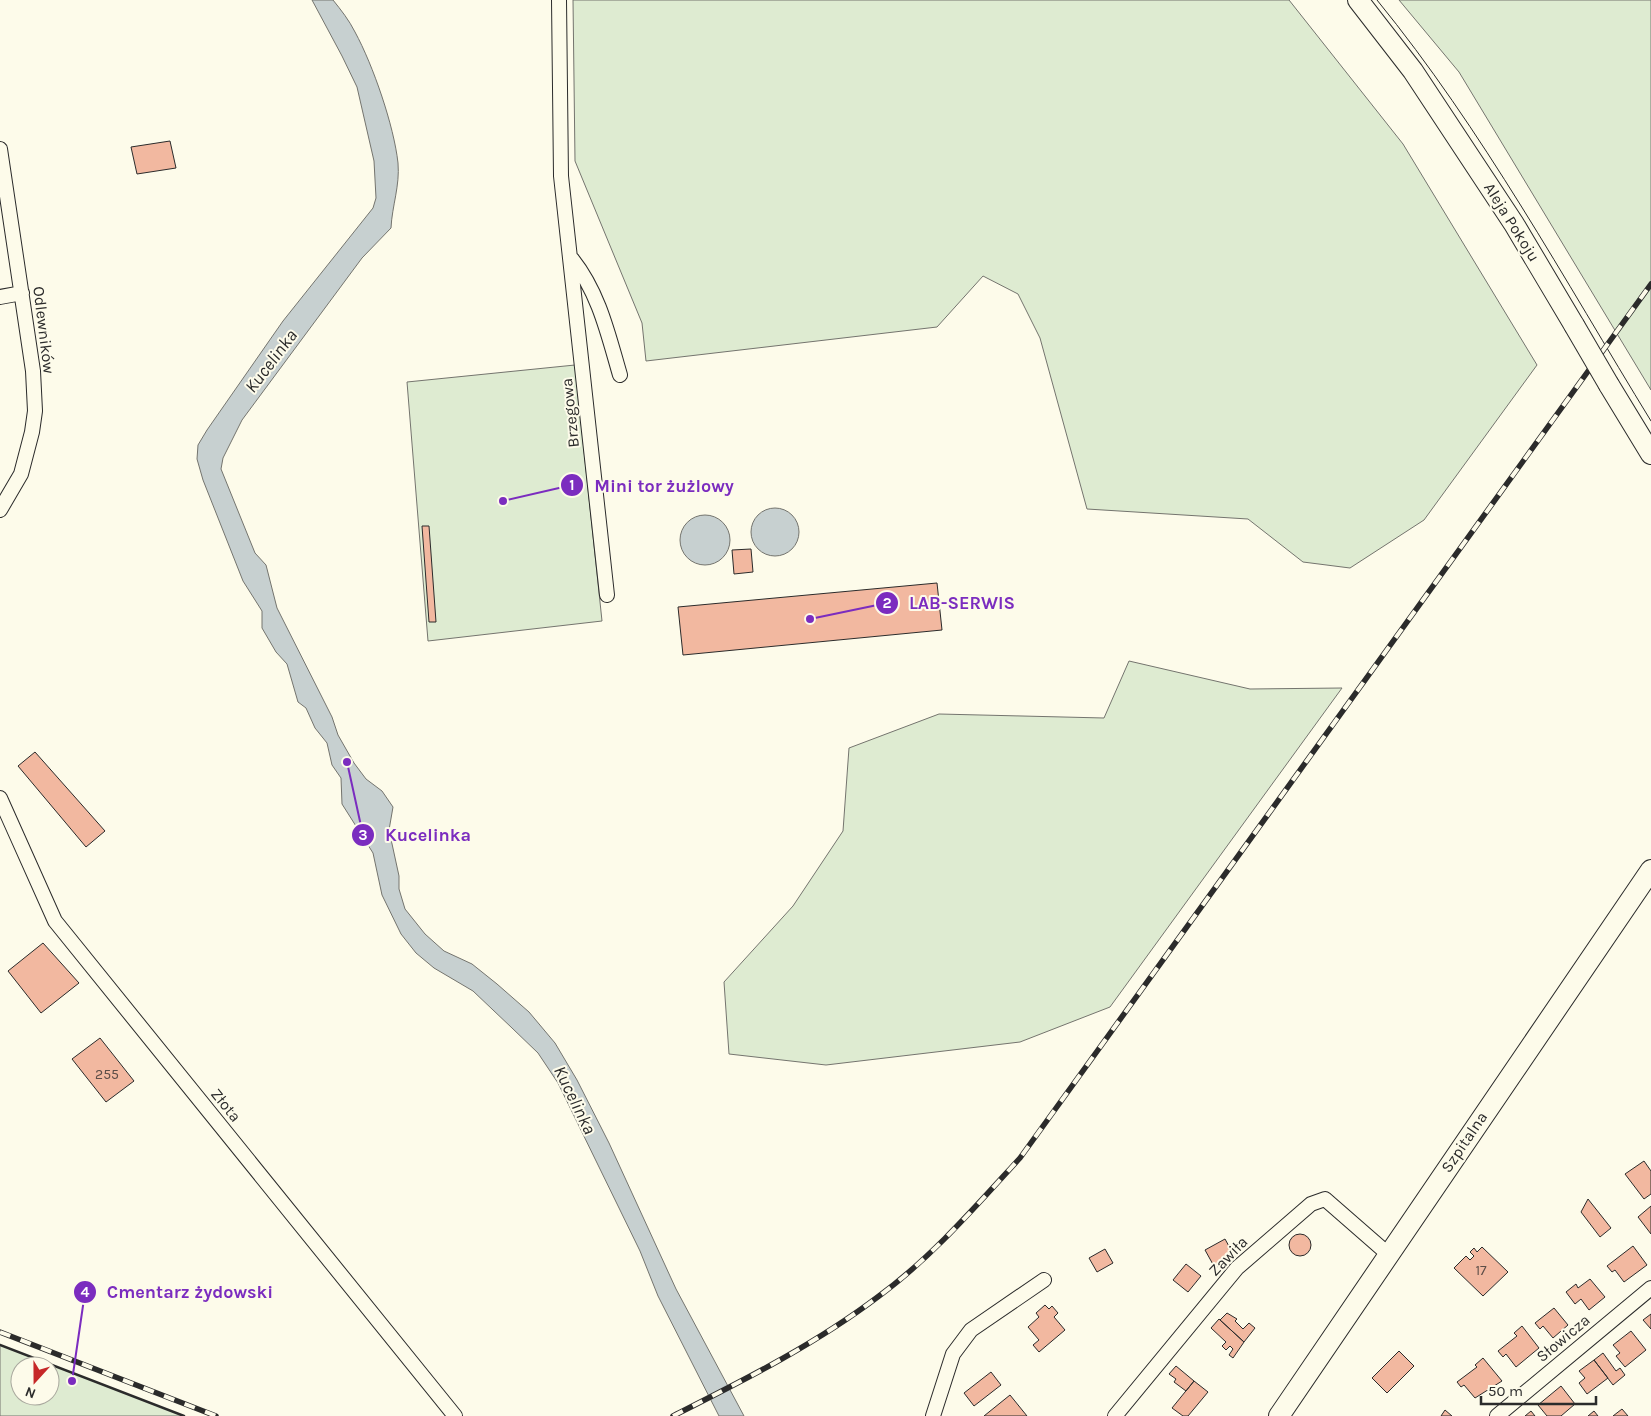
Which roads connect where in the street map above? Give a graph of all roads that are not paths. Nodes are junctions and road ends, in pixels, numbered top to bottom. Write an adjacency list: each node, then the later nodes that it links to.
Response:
1 (559, 0): 4 (street, Brzegowa)
2 (1358, 0): 8 (street, Aleja Pokoju, bridge)
3 (0, 150): 5 (street, Odlewników)
4 (571, 258): 7 (street, Brzegowa); 10 (street, Brzegowa)
5 (22, 294): 6 (street); 9 (street, Odlewników)
6 (0, 297)
7 (620, 375)
8 (1651, 454)
9 (0, 510)
10 (607, 595)
11 (0, 798): 16 (street, Złota)
12 (1651, 870): 13 (street, Szpitalna)
13 (1388, 1254): 18 (street, Zawiła); 19 (street, Szpitalna)
14 (1044, 1280): 17 (street)
15 (1651, 1288): 20 (street, Słowicza)
16 (455, 1416)
17 (933, 1416)
18 (1115, 1416)
19 (1279, 1416)
20 (1497, 1416)

